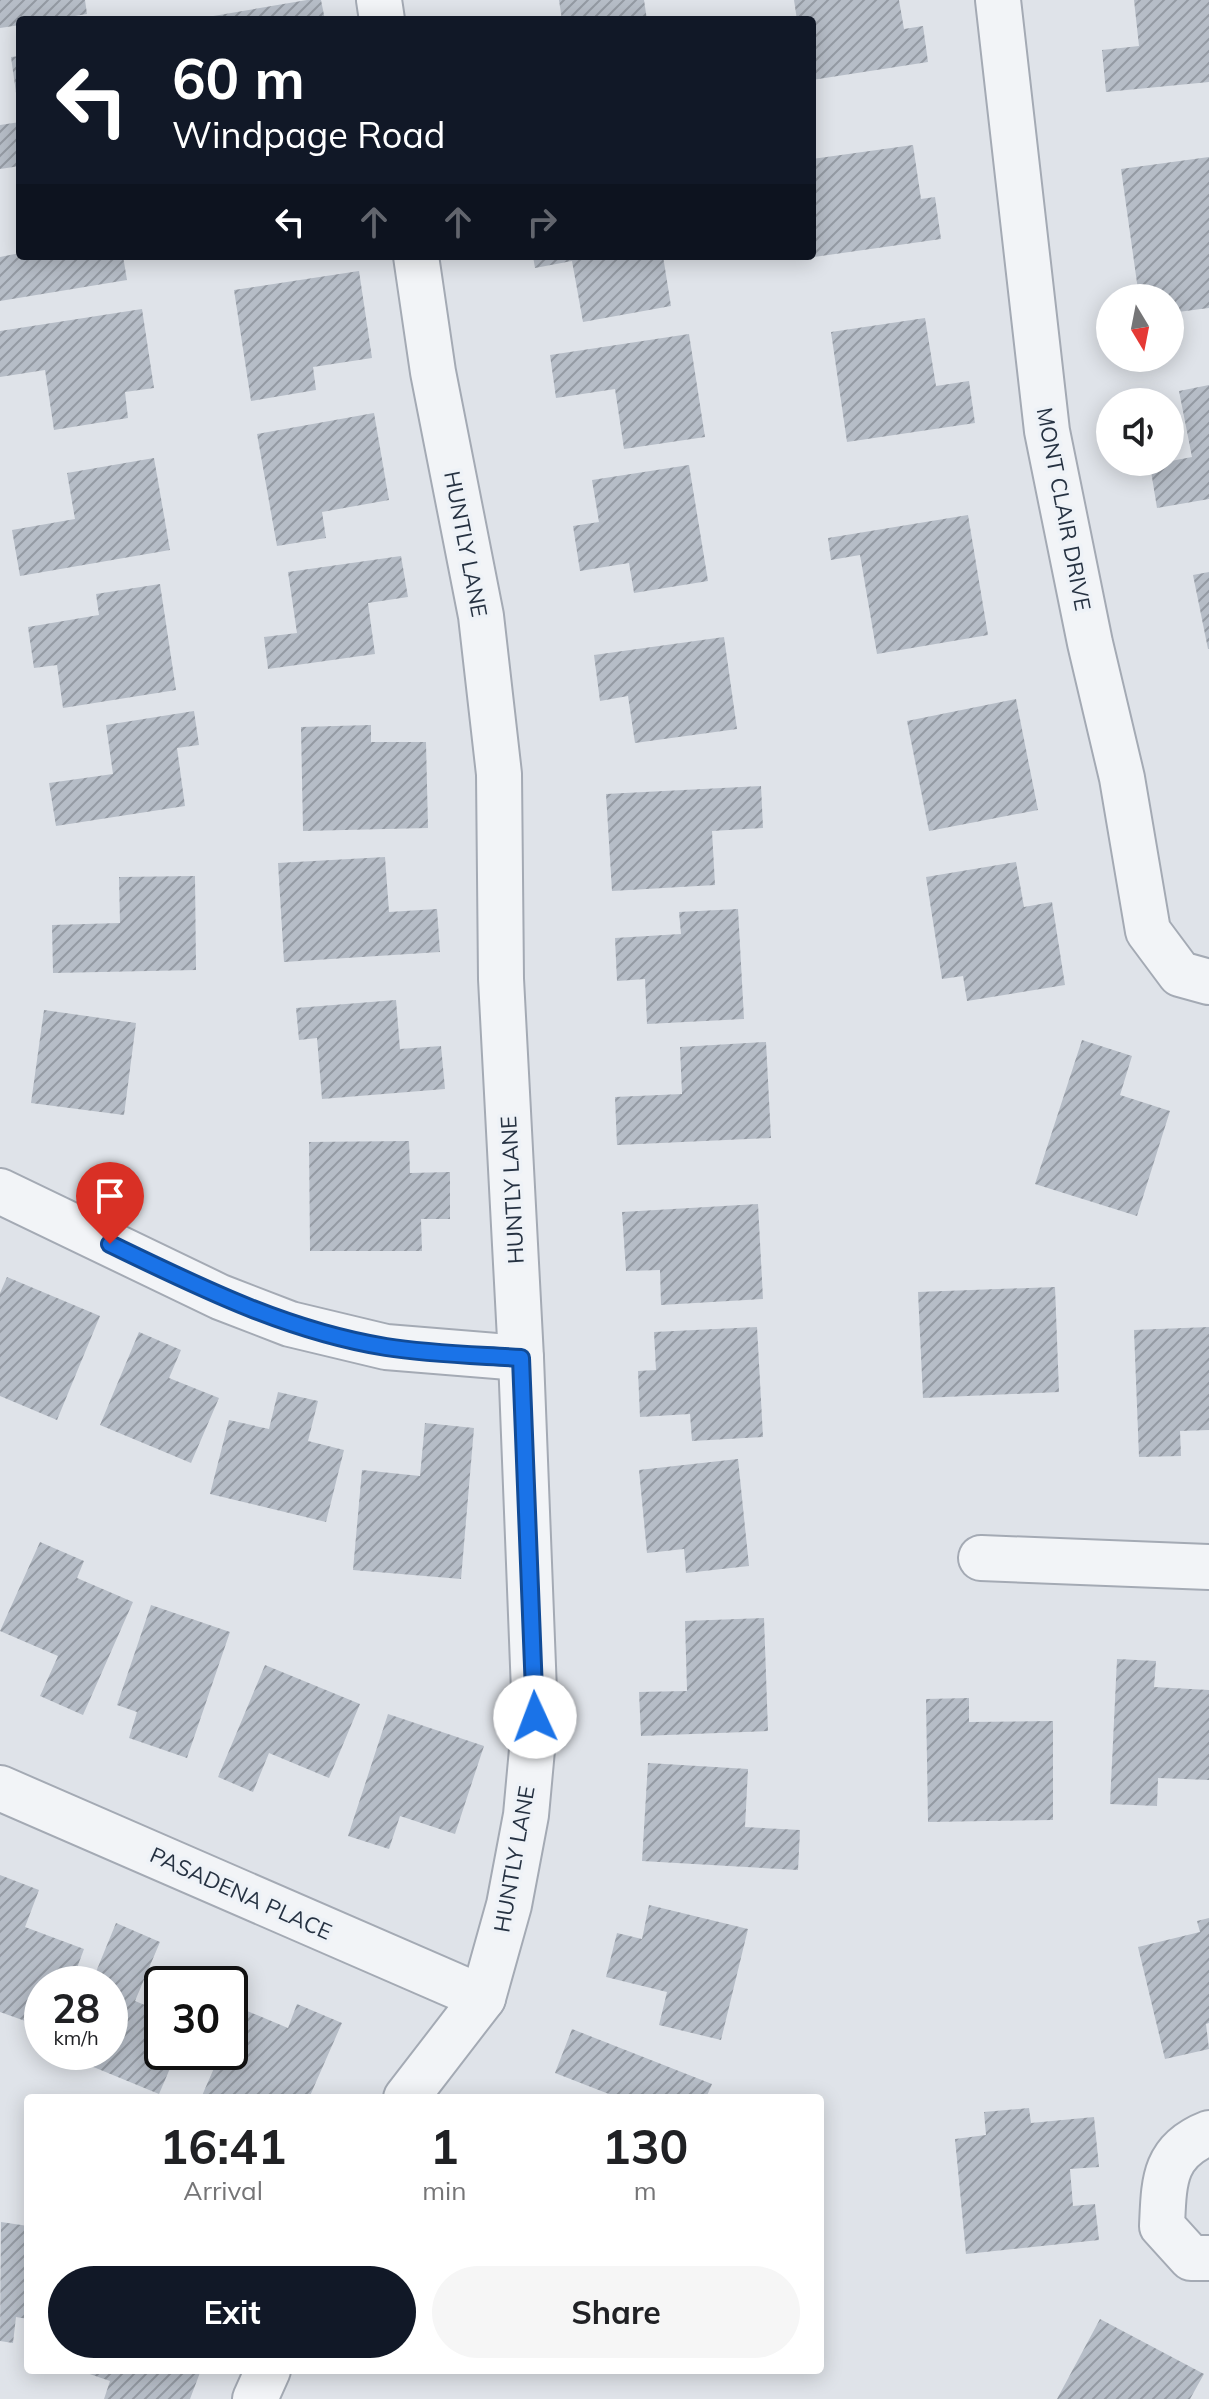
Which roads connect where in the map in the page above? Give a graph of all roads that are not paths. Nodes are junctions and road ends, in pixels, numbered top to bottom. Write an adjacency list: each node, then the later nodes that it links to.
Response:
1 (998, 0): 3 (street, MONT CLAIR DRIVE)
2 (417, 260): 5 (street, HUNTLY LANE)
3 (1209, 982)
4 (0, 1191): 5 (street)
5 (521, 1358): 9 (street, HUNTLY LANE)
6 (981, 1558): 7 (street)
7 (1209, 1567)
8 (0, 1788): 9 (street, PASADENA PLACE)
9 (483, 1998): 10 (street, HUNTLY LANE)
10 (409, 2094)
11 (1209, 2133): 12 (street)
12 (1209, 2258)
13 (266, 2374): 14 (street)
14 (255, 2399)

